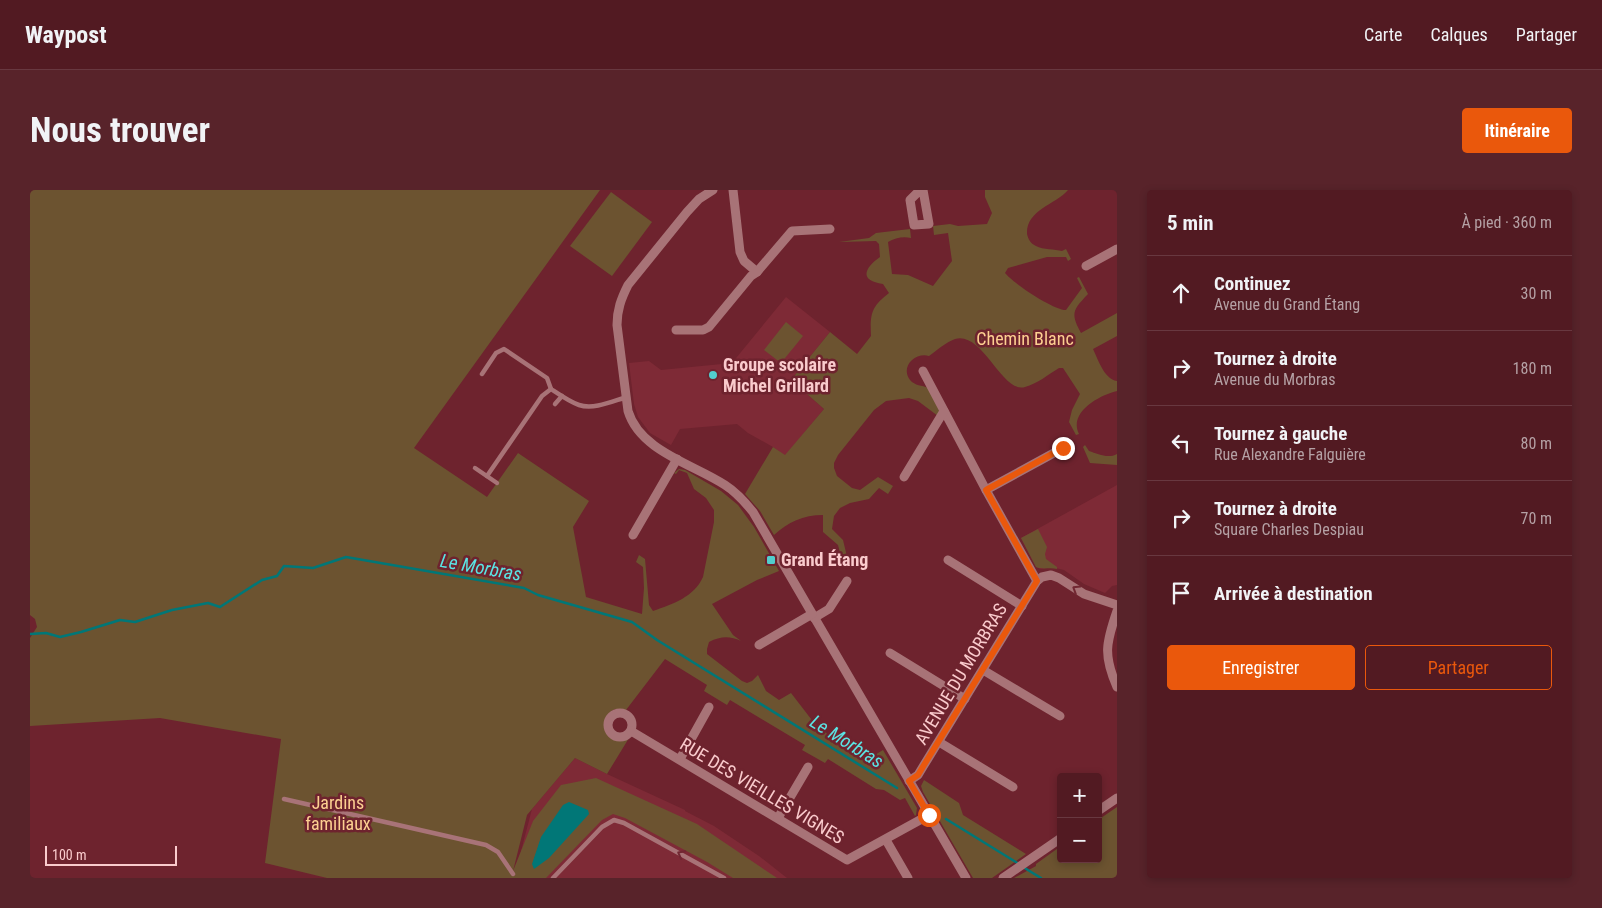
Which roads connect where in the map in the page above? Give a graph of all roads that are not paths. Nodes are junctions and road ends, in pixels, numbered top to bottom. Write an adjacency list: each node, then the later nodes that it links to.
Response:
1 (713, 190): 12 (street)
2 (733, 190): 6 (street)
3 (830, 229): 6 (street)
4 (1117, 249): 5 (street)
5 (1086, 266)
6 (757, 272): 7 (street)
7 (676, 330)
8 (923, 371): 14 (street)
9 (482, 374): 10 (lane)
10 (551, 389): 11 (lane); 18 (lane)
11 (562, 396): 12 (lane); 13 (lane)
12 (627, 397): 16 (street)
13 (555, 404)
14 (944, 411): 19 (street); 21 (street)
15 (1063, 448): 21 (street)
16 (677, 459): 22 (street); 29 (street)
17 (475, 468): 18 (lane)
18 (487, 476): 20 (lane)
19 (904, 477)
20 (497, 482)
21 (986, 490): 25 (street)
22 (633, 535)
23 (948, 560): 27 (street)
24 (847, 580): 29 (street)
25 (1037, 581): 26 (street, one-way to 25); 27 (street, AVENUE DU MORBRAS)
26 (1117, 605)
27 (1022, 606): 32 (street, AVENUE DU MORBRAS)
28 (1117, 611): 33 (street)
29 (813, 616): 30 (street); 41 (street)
30 (759, 645)
31 (890, 654): 34 (street)
32 (983, 670): 34 (street, AVENUE DU MORBRAS); 36 (street)
33 (1117, 687)
34 (965, 699): 38 (street, AVENUE DU MORBRAS)
35 (709, 707): 39 (street)
36 (1060, 716)
37 (631, 731): 39 (street, RUE DES VIEILLES VIGNES)
38 (938, 742): 41 (street, AVENUE DU MORBRAS); 42 (street)
39 (680, 759): 47 (street, RUE DES VIEILLES VIGNES)
40 (808, 767): 47 (street)
41 (909, 781): 46 (street)
42 (1013, 786)
43 (1117, 798): 45 (street)
44 (284, 799): 50 (lane)
45 (1102, 809)
46 (929, 815): 48 (street, RUE DES VIEILLES VIGNES); 54 (street)
47 (778, 818): 48 (street, RUE DES VIEILLES VIGNES)
48 (886, 840): 53 (street)
49 (1057, 841): 55 (street)
50 (513, 874)
51 (553, 878): 52 (lane, one-way to 51)
52 (724, 878)
53 (908, 878)
54 (966, 878)
55 (1003, 878)

